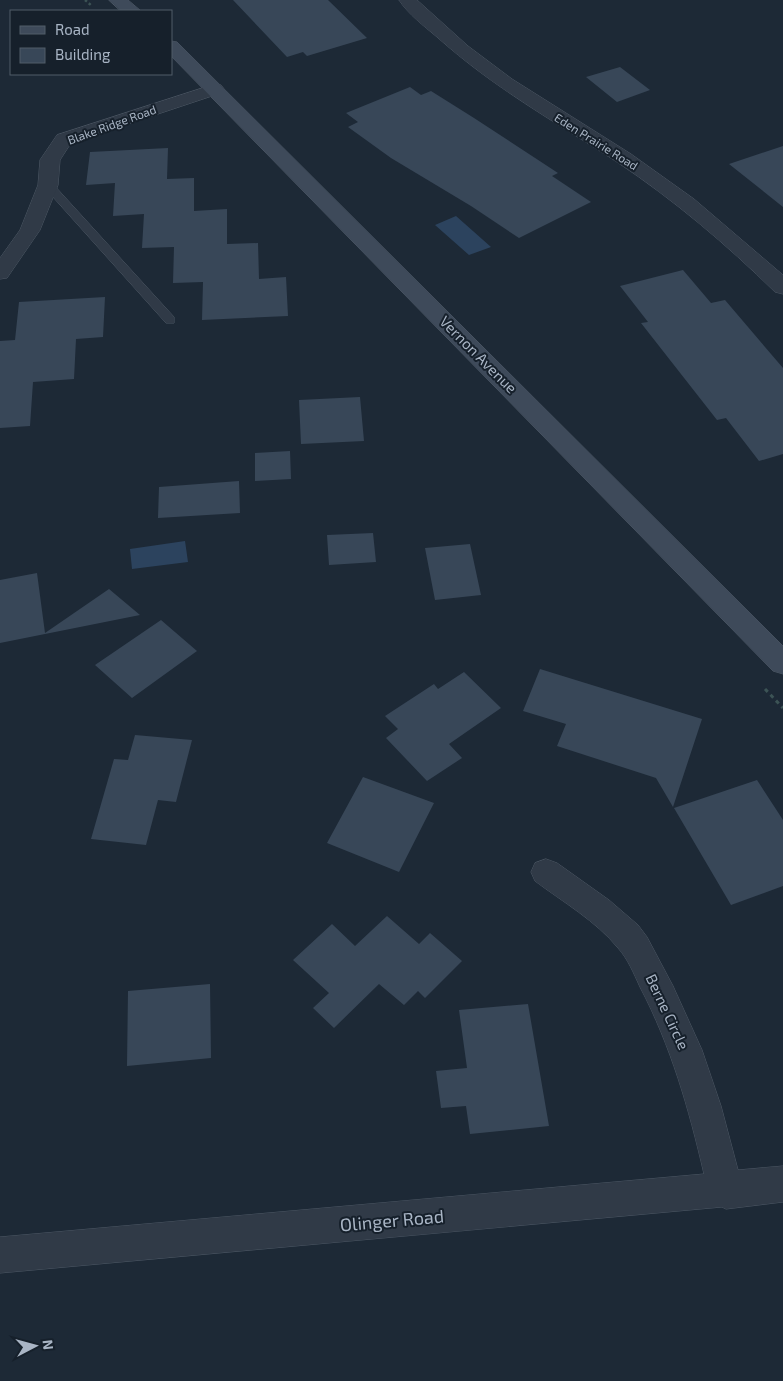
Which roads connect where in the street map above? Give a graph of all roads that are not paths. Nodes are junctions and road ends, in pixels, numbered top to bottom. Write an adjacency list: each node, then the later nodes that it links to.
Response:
1 (117, 0): 3 (main road)
2 (406, 0): 8 (street, Eden Prairie Road)
3 (131, 10)
4 (172, 47): 5 (main road, Vernon Avenue)
5 (215, 89): 6 (street, Blake Ridge Road); 10 (main road, Vernon Avenue)
6 (48, 185): 7 (street, Blake Ridge Road); 9 (lane)
7 (0, 273)
8 (783, 287)
9 (170, 320)
10 (778, 651)
11 (546, 872): 13 (street, Berne Circle)
12 (783, 1184): 13 (street, Olinger Road)
13 (726, 1191): 14 (street, Olinger Road)
14 (0, 1255)

